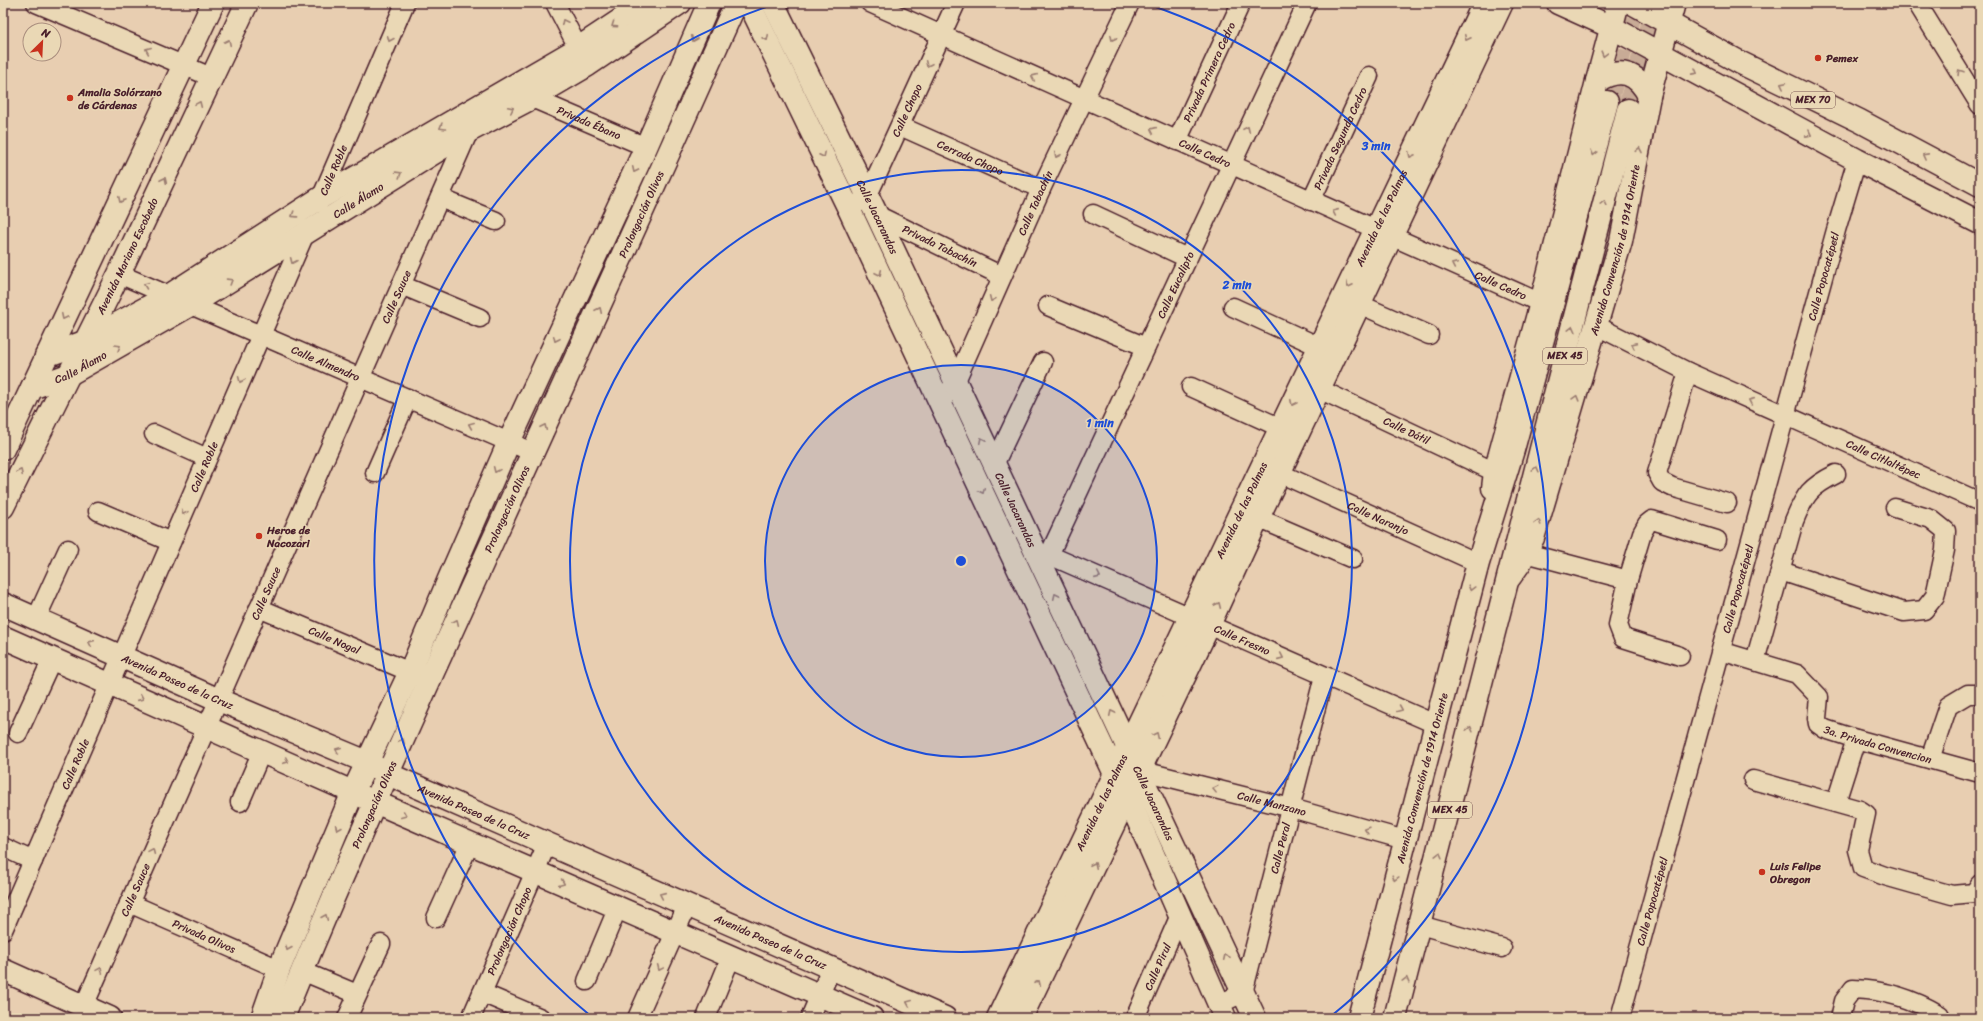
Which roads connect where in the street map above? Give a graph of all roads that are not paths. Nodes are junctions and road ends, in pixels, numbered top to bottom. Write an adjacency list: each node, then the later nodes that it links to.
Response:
1 (36, 3): 29 (street, one-way to 1)
2 (213, 3): 29 (street)
3 (247, 3): 31 (street, Avenida Mariano Escobedo, one-way to 3)
4 (405, 3): 47 (street, Calle Roble, one-way to 47)
5 (555, 3): 28 (street, one-way to 5)
6 (646, 3): 28 (street, Calle Álamo, one-way to 28)
7 (680, 3): 28 (street, Calle Álamo)
8 (709, 3): 42 (street, one-way to 42)
9 (736, 3): 56 (street, Prolongación Olivos)
10 (749, 3): 51 (street, Calle Jacarandas, one-way to 51)
11 (774, 3): 50 (street, Calle Jacarandas)
12 (870, 3): 26 (street, Calle Cedro)
13 (956, 3): 26 (street, Calle Chopo)
14 (1130, 3): 35 (street, Calle Tabachín, one-way to 35)
15 (1241, 3): 41 (street, Privada Primera Cedro)
16 (1306, 3): 44 (street, Calle Eucalipto, one-way to 16)
17 (1484, 3): 58 (street, Avenida de las Palmas, one-way to 58)
18 (1502, 3): 58 (street, Avenida de las Palmas)
19 (1558, 3): 25 (street, MEX 70)
20 (1618, 3): 25 (street, Avenida Convención de 1914 Oriente)
21 (1632, 3): 24 (street, MEX 70)
22 (1674, 3): 24 (street, Avenida Convención de 1914 Oriente)
23 (1917, 3): 37 (street, one-way to 23)
24 (1668, 24): 27 (street, Avenida Convención de 1914 Oriente); 45 (street, MEX 70, one-way to 24)
25 (1611, 27): 27 (street, MEX 70); 32 (street, Avenida Convención de 1914 Oriente, one-way to 32)
26 (941, 36): 35 (street, Calle Cedro, one-way to 26); 40 (street, Calle Chopo, one-way to 40)
27 (1661, 54): 33 (street, Avenida Convención de 1914 Oriente); 43 (street, MEX 70, one-way to 43)
28 (582, 57): 34 (street, Calle Álamo); 39 (street, Calle Álamo)
29 (184, 65): 31 (street); 76 (street, one-way to 76)
30 (1369, 76): 49 (street, Privada Segunda Cedro)
31 (211, 78): 60 (street, Avenida Mariano Escobedo, one-way to 31)
32 (1597, 81): 33 (street); 64 (street, Avenida Convención de 1914 Oriente)
33 (1649, 96): 70 (street, Avenida Convención de 1914 Oriente, one-way to 33)
34 (532, 98): 39 (street, Calle Álamo, one-way to 34); 42 (street, Privada Ébano)
35 (1084, 99): 41 (street, Calle Cedro, one-way to 35); 46 (street, Calle Tabachín, one-way to 46)
36 (1607, 102): 105 (street, Avenida Convención de 1914 Oriente / MEX 45, one-way to 105)
37 (1980, 105)
38 (1628, 110): 116 (street, Avenida Convención de 1914 Oriente / MEX 45, one-way to 38)
39 (467, 122): 47 (street, Calle Álamo, one-way to 47); 48 (street, Calle Sauce); 57 (street, Calle Álamo, one-way to 39)
40 (900, 126): 46 (street, Cerrada Chopo); 50 (street, Calle Chopo)
41 (1177, 141): 44 (street, Calle Cedro)
42 (646, 147): 53 (street, one-way to 53)
43 (1858, 160): 55 (street, MEX 70); 87 (street, Calle Popocatépetl)
44 (1231, 165): 49 (street, Calle Cedro); 59 (street, Calle Eucalipto)
45 (1980, 185)
46 (1041, 189): 61 (street, Calle Tabachín)
47 (322, 196): 57 (street, Calle Roble); 63 (street, Calle Álamo, one-way to 63)
48 (440, 198): 54 (street); 62 (street, Calle Sauce)
49 (1311, 201): 58 (street, Calle Cedro, one-way to 49)
50 (872, 206): 51 (street, Calle Chopo); 61 (street, Privada Tabachín); 81 (street, Calle Jacarandas)
51 (849, 209): 86 (street, Calle Jacarandas, one-way to 86)
52 (1093, 214): 59 (street)
53 (612, 218): 56 (street); 90 (street, one-way to 90)
54 (496, 221)
55 (1980, 223)
56 (636, 229): 92 (street, Prolongación Olivos, one-way to 56)
57 (306, 232): 65 (street, Calle Álamo, one-way to 57); 71 (street, Calle Roble, one-way to 71)
58 (1383, 233): 64 (street, Calle Cedro, one-way to 58); 66 (street, Avenida de las Palmas); 75 (street, Avenida de las Palmas, one-way to 75)
59 (1187, 258): 74 (street, Calle Eucalipto)
60 (119, 274): 63 (street, Calle Almendro, one-way to 60); 73 (street, Avenida Mariano Escobedo)
61 (1002, 276): 81 (street, Calle Tabachín, one-way to 81)
62 (401, 285): 69 (street); 80 (street, Calle Sauce)
63 (170, 295): 65 (street, Calle Almendro); 73 (street, Calle Álamo)
64 (1541, 303): 95 (street, Avenida Convención de 1914 Oriente)
65 (192, 304): 71 (street, Calle Almendro); 79 (street, Calle Álamo, one-way to 65)
66 (1359, 304): 72 (street); 84 (street, Avenida de las Palmas)
67 (1048, 306): 74 (street)
68 (1233, 307): 75 (street)
69 (480, 318)
70 (1597, 326): 78 (street, one-way to 70); 109 (street, Avenida Convención de 1914 Oriente, one-way to 70)
71 (261, 334): 80 (street, Calle Almendro); 93 (street, Calle Roble, one-way to 93)
72 (1429, 335)
73 (84, 342): 76 (street, Calle Álamo); 79 (street, Avenida Mariano Escobedo)
74 (1146, 347): 110 (street, Calle Eucalipto)
75 (1320, 347): 88 (street, Avenida de las Palmas, one-way to 88)
76 (46, 356): 83 (street)
77 (1043, 362): 94 (street)
78 (1688, 372): 87 (street, one-way to 78); 100 (street)
79 (68, 375): 83 (street, Calle Álamo); 101 (street, Avenida Mariano Escobedo, one-way to 79)
80 (361, 378): 85 (street, Calle Almendro); 119 (street, Calle Sauce)
81 (955, 383): 86 (street, Calle Tabachín); 94 (street, Calle Jacarandas, one-way to 81)
82 (1191, 387): 88 (street)
83 (32, 388): 91 (street)
84 (1319, 389): 95 (street, Calle Dátil); 97 (street, Avenida de las Palmas)
85 (408, 398): 90 (street, Calle Almendro, one-way to 85); 96 (street)
86 (940, 402): 144 (street, Calle Jacarandas, one-way to 144)
87 (1786, 417): 99 (street, Calle Citlaltépec); 123 (street, Calle Popocatépetl)
88 (1281, 428): 121 (street, Avenida de las Palmas)
89 (154, 434): 93 (street)
90 (509, 442): 92 (street, Calle Almendro); 114 (street, one-way to 114)
91 (3, 449)
92 (532, 452): 117 (street, Prolongación Olivos)
93 (208, 458): 107 (street, Calle Roble, one-way to 107)
94 (994, 465): 110 (street, Calle Jacarandas)
95 (1495, 472): 105 (street, Avenida Convención de 1914 Oriente)
96 (376, 473)
97 (1279, 474): 104 (street, Avenida de las Palmas); 112 (street, Calle Naranjo)
98 (1836, 474): 113 (street)
99 (1980, 502)
100 (1727, 503)
101 (3, 507)
102 (1895, 508): 113 (street)
103 (98, 510): 107 (street)
104 (1258, 518): 111 (street); 121 (street, Avenida de las Palmas, one-way to 104)
105 (1486, 537): 112 (street, Avenida Convención de 1914 Oriente / MEX 45)
106 (1717, 540): 115 (street)
107 (171, 542): 125 (street, Calle Roble)
108 (68, 550): 120 (street)
109 (1526, 552): 115 (street); 116 (street, Avenida Convención de 1914 Oriente)
110 (1044, 557): 121 (street, Calle Fresno, one-way to 121); 137 (street, Calle Jacarandas, one-way to 110)
111 (1353, 559)
112 (1478, 563): 133 (street, Avenida Convención de 1914 Oriente / MEX 45, one-way to 133)
113 (1781, 572): 127 (street)
114 (449, 578): 117 (street); 128 (street)
115 (1628, 580): 124 (street)
116 (1507, 581): 165 (street, Avenida Convención de 1914 Oriente / MEX 45, one-way to 116)
117 (472, 587): 143 (street, Prolongación Olivos, one-way to 117)
118 (3, 604): 120 (street, Avenida Paseo de la Cruz)
119 (259, 608): 128 (street, Calle Nogal); 132 (street, Calle Sauce)
120 (36, 619): 125 (street, Avenida Paseo de la Cruz, one-way to 120)
121 (1200, 621): 129 (street, Calle Fresno, one-way to 129); 137 (street, Avenida de las Palmas); 141 (street, Avenida de las Palmas, one-way to 121)
122 (3, 637): 126 (street)
123 (1722, 651): 127 (street, 3a. Privada Convencion); 199 (street, Calle Popocatépetl)
124 (1680, 656)
125 (121, 657): 130 (street, Calle Roble); 132 (street, Avenida Paseo de la Cruz)
126 (52, 659): 130 (street); 135 (street)
127 (1755, 661): 136 (street, 3a. Privada Convencion)
128 (410, 672): 140 (street)
129 (1324, 676): 133 (street, Calle Fresno, one-way to 133); 151 (street, Calle Peral)
130 (110, 684): 134 (street, one-way to 134); 156 (street, Calle Roble)
131 (1980, 694): 139 (street)
132 (219, 700): 134 (street, Calle Sauce); 140 (street, Avenida Paseo de la Cruz, one-way to 132)
133 (1435, 724): 152 (street, Avenida Convención de 1914 Oriente / MEX 45)
134 (207, 727): 138 (street); 159 (street, Calle Sauce, one-way to 134)
135 (18, 733)
136 (1856, 739): 139 (street, 3a. Privada Convencion); 150 (street)
137 (1128, 747): 141 (street, Calle Jacarandas); 144 (street, Avenida de las Palmas)
138 (262, 751): 146 (street, one-way to 146); 148 (street)
139 (1930, 759): 142 (street, 3a. Privada Convencion)
140 (367, 762): 143 (street, Avenida Paseo de la Cruz); 146 (street)
141 (1139, 770): 147 (street, Avenida de las Palmas); 151 (street, Calle Manzano, one-way to 141); 177 (street, Calle Jacarandas, one-way to 141)
142 (1980, 773)
143 (388, 774): 149 (street, Prolongación Olivos); 154 (street, Avenida Paseo de la Cruz)
144 (1115, 774): 147 (street, Calle Jacarandas); 162 (street, Avenida de las Palmas)
145 (1753, 780): 150 (street)
146 (353, 792): 149 (street); 171 (street, one-way to 171)
147 (1127, 795): 162 (street, Avenida de las Palmas, one-way to 147); 163 (street, Calle Jacarandas)
148 (240, 802)
149 (375, 802): 153 (street, one-way to 153); 174 (street, Prolongación Olivos, one-way to 149)
150 (1836, 802): 158 (street)
151 (1291, 808): 152 (street, Calle Manzano, one-way to 151); 177 (street, Calle Peral)
152 (1405, 840): 197 (street, Avenida Convención de 1914 Oriente / MEX 45, one-way to 197)
153 (470, 843): 157 (street); 164 (street)
154 (547, 844): 157 (street, Prolongación Chopo); 160 (street, Avenida Paseo de la Cruz, one-way to 154)
155 (3, 848): 156 (street)
156 (33, 861): 166 (street, Calle Roble)
157 (535, 871): 161 (street, one-way to 161); 176 (street, Prolongación Chopo)
158 (1980, 884)
159 (129, 903): 171 (street, Privada Olivos); 180 (street, Calle Sauce, one-way to 159)
160 (687, 906): 167 (street); 172 (street, Avenida Paseo de la Cruz)
161 (618, 907): 167 (street); 175 (street)
162 (1059, 915): 193 (street, Avenida de las Palmas); 194 (street, Avenida de las Palmas, one-way to 162)
163 (1180, 915): 181 (street, Calle Jacarandas); 195 (street, Calle Pirul)
164 (436, 918)
165 (1420, 925): 169 (street); 198 (street, Avenida Convención de 1914 Oriente / MEX 45, one-way to 165)
166 (3, 930)
167 (676, 932): 170 (street); 188 (street, one-way to 188)
168 (381, 944): 178 (street)
169 (1502, 948)
170 (731, 957): 179 (street); 189 (street)
171 (279, 969): 183 (street)
172 (831, 969): 179 (street); 192 (street, Avenida Paseo de la Cruz, one-way to 172)
173 (3, 970): 180 (street)
174 (302, 971): 178 (street); 184 (street, Prolongación Olivos)
175 (587, 981)
176 (482, 993): 186 (street, Prolongación Chopo); 187 (street)
177 (1243, 993): 181 (street); 196 (street, Calle Jacarandas)
178 (358, 994): 185 (street)
179 (820, 995): 190 (street); 191 (street)
180 (84, 1006): 182 (street)
181 (1222, 1011)
182 (110, 1018)
183 (262, 1018)
184 (283, 1018)
185 (347, 1018)
186 (471, 1018)
187 (541, 1018)
188 (637, 1018)
189 (706, 1018)
190 (810, 1018)
191 (872, 1018)
192 (945, 1018)
193 (998, 1018)
194 (1021, 1018)
195 (1134, 1018)
196 (1255, 1018)
197 (1358, 1018)
198 (1395, 1018)
199 (1620, 1018)
200 (1840, 1018): 201 (street)
201 (1941, 1018)

